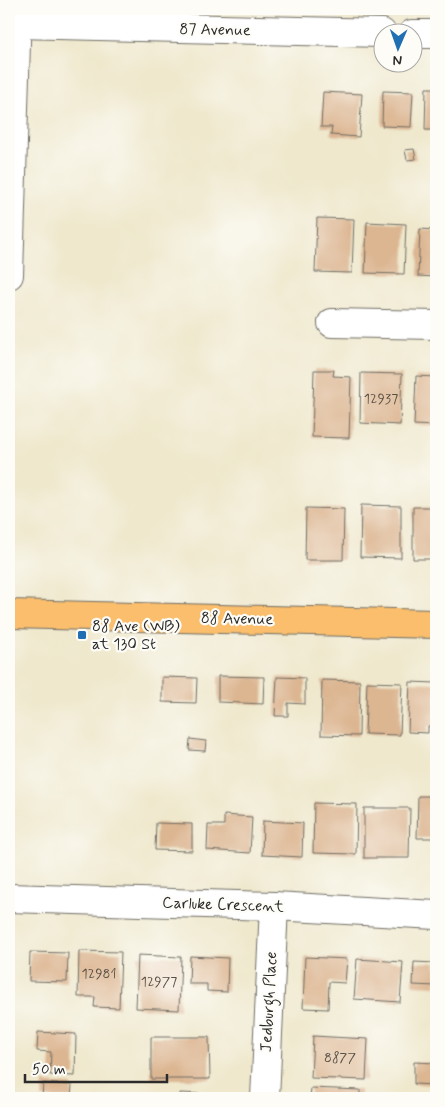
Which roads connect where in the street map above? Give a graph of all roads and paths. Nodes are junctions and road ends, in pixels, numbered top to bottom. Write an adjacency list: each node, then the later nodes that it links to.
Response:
1 (17, 16): 2 (street, 87 Avenue); 5 (street)
2 (372, 33)
3 (422, 34): 4 (street)
4 (436, 34)
5 (9, 275)
6 (332, 323): 7 (street)
7 (436, 326)
8 (9, 614): 9 (main road, 88 Avenue)
9 (436, 624)
10 (9, 898): 11 (street, Carluke Crescent)
11 (274, 906): 12 (street, Carluke Crescent); 13 (street, Jedburgh Place)
12 (436, 915)
13 (265, 1098)

